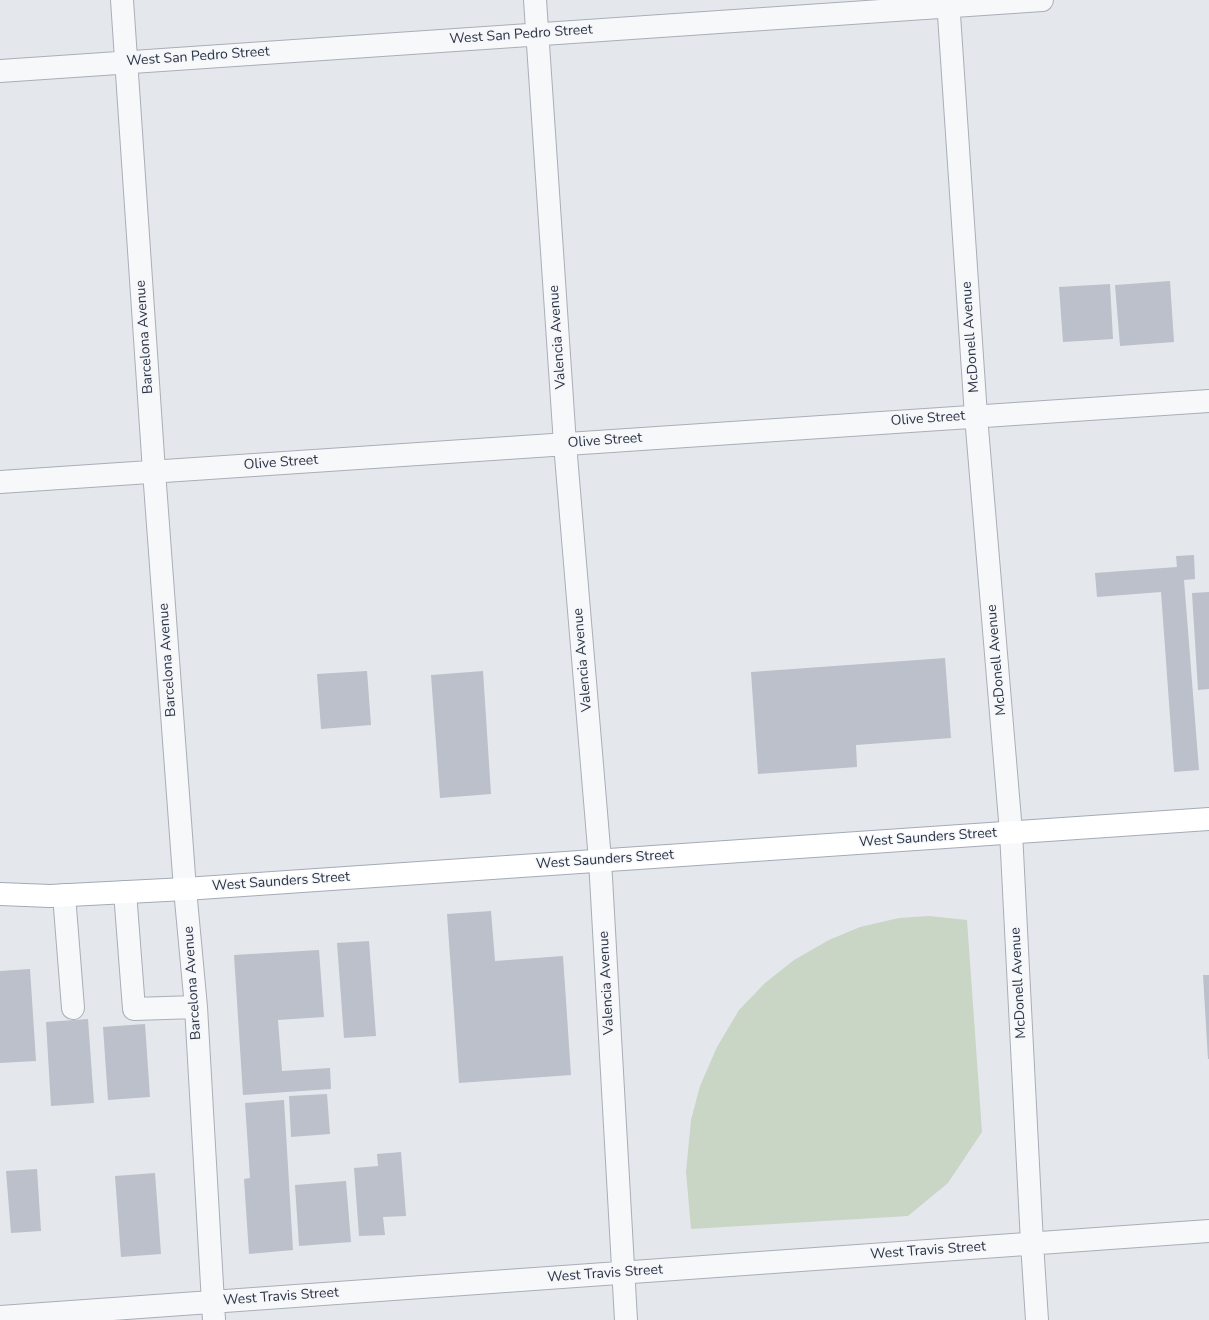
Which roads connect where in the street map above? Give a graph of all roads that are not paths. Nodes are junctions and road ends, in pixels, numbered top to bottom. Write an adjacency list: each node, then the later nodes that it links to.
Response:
1 (122, 0): 6 (street, Barcelona Avenue)
2 (535, 0): 5 (street, Valencia Avenue)
3 (1042, 0): 4 (street, West San Pedro Street)
4 (948, 3): 5 (street, West San Pedro Street); 9 (street, McDonell Avenue)
5 (538, 34): 6 (street, West San Pedro Street); 10 (street, Valencia Avenue)
6 (127, 62): 7 (street, West San Pedro Street); 11 (street, Barcelona Avenue)
7 (0, 71)
8 (1209, 401): 9 (street, Olive Street)
9 (976, 416): 10 (street, Olive Street); 14 (street, McDonell Avenue)
10 (565, 444): 11 (street, Olive Street); 15 (street, Valencia Avenue)
11 (154, 471): 12 (street, Olive Street); 16 (street, Barcelona Avenue)
12 (0, 482)
13 (1209, 819): 14 (main road, West Saunders Street)
14 (1011, 832): 15 (main road, West Saunders Street); 23 (street, McDonell Avenue)
15 (600, 860): 16 (main road, West Saunders Street); 24 (street, Valencia Avenue)
16 (185, 889): 17 (main road, West Saunders Street); 20 (street, Barcelona Avenue)
17 (125, 892): 19 (main road, West Saunders Street); 20 (street)
18 (0, 894): 19 (main road, West Saunders Street)
19 (64, 895): 21 (street)
20 (196, 1007): 25 (street, Barcelona Avenue)
21 (73, 1008)
22 (1209, 1231): 23 (street, West Travis Street)
23 (1032, 1243): 24 (street, West Travis Street); 28 (street, McDonell Avenue)
24 (623, 1273): 25 (street, West Travis Street); 27 (street, Valencia Avenue)
25 (214, 1311): 26 (street, West Travis Street)
26 (0, 1317)
27 (626, 1320)
28 (1037, 1320)

